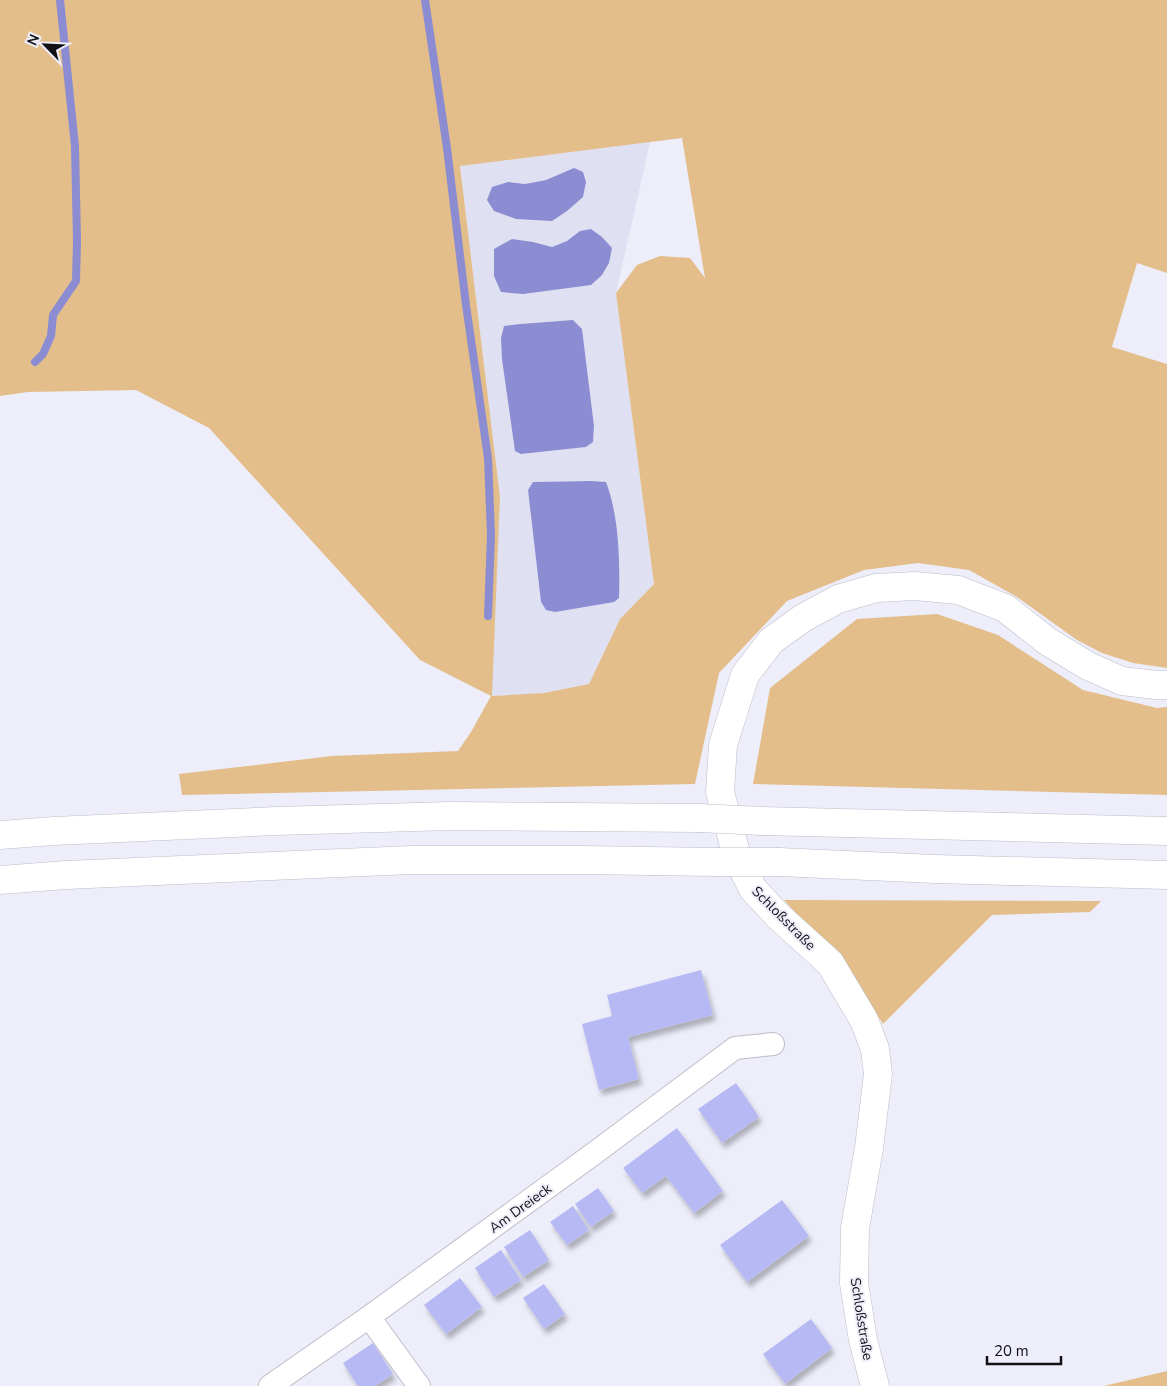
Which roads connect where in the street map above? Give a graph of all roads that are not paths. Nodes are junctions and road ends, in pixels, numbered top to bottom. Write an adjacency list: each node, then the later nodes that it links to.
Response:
1 (1167, 685): 10 (main road, Schloßstraße)
2 (1167, 831): 3 (main road, bridge)
3 (0, 835)
4 (1167, 875): 5 (main road, bridge)
5 (0, 880)
6 (773, 1044): 7 (street, Am Dreieck)
7 (369, 1317): 8 (street, Am Dreieck); 9 (street)
8 (270, 1386)
9 (419, 1386)
10 (874, 1386)

